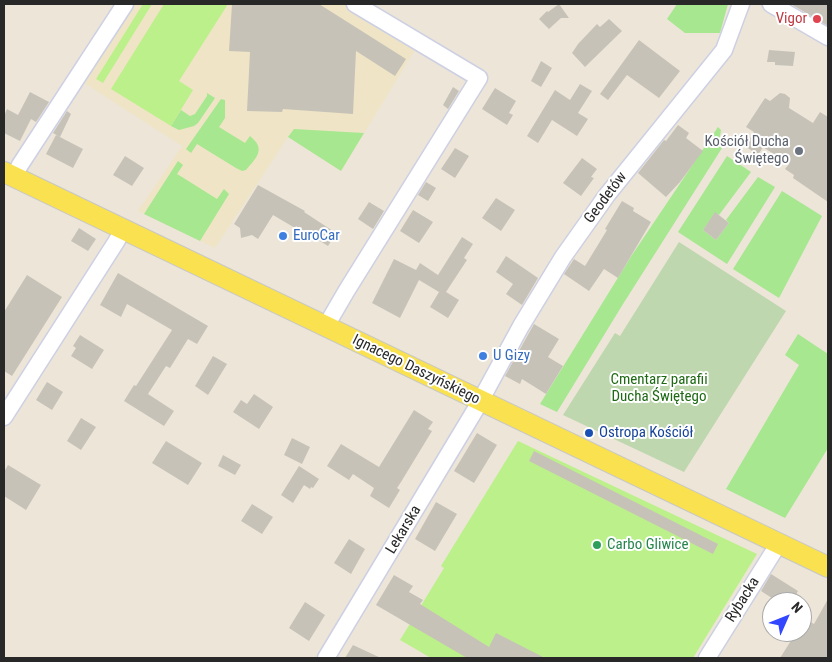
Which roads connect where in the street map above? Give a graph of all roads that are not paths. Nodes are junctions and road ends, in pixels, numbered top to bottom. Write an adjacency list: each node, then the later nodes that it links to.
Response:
1 (125, 4): 6 (street)
2 (355, 4): 8 (street)
3 (741, 4): 9 (street, Geodetów)
4 (771, 4): 5 (street)
5 (828, 37)
6 (9, 175): 7 (main road, Ignacego Daszyńskiego)
7 (123, 229): 8 (main road, Ignacego Daszyńskiego); 10 (street)
8 (326, 326): 9 (main road, Ignacego Daszyńskiego)
9 (480, 400): 11 (main road, Ignacego Daszyńskiego); 13 (street, Lekarska)
10 (4, 417)
11 (779, 543): 12 (main road, Ignacego Daszyńskiego); 14 (street, Rybacka)
12 (828, 567)
13 (326, 658)
14 (707, 658)

